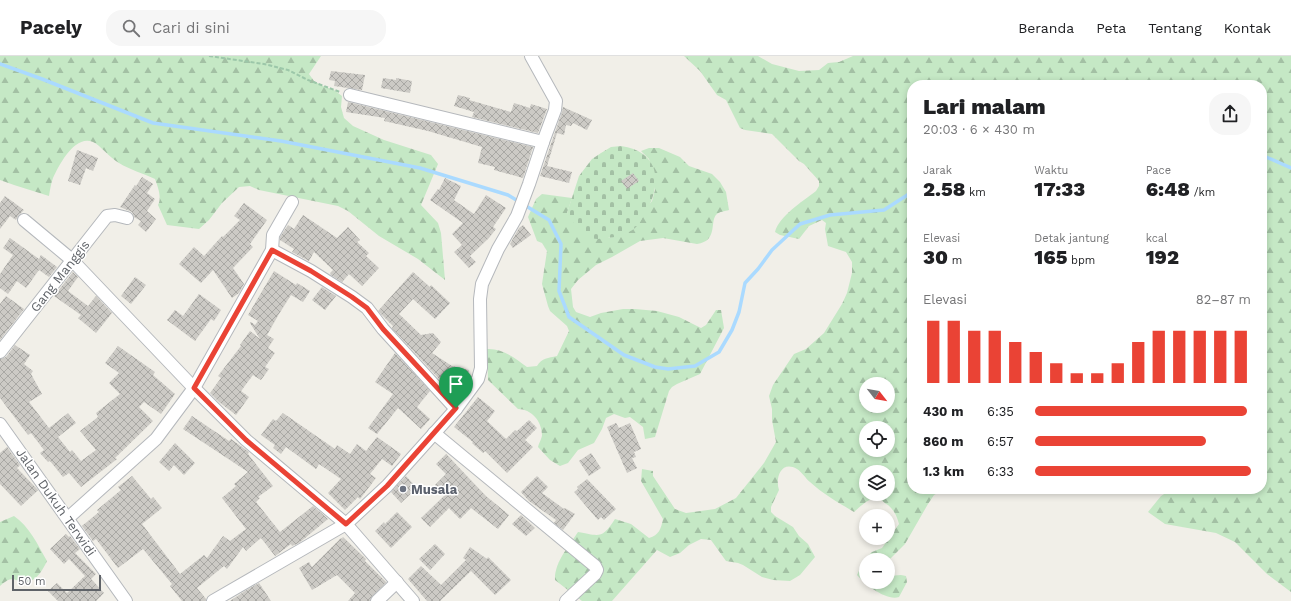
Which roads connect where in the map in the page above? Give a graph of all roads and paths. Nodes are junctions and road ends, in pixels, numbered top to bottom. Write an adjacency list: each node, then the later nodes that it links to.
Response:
1 (209, 56): 3 (path)
2 (531, 56): 4 (street)
3 (350, 95): 4 (street)
4 (542, 142): 12 (street)
5 (292, 202): 8 (street)
6 (126, 218): 9 (street, Gang Manggis)
7 (24, 220): 9 (street)
8 (272, 250): 11 (street); 12 (street)
9 (72, 260): 10 (street, Gang Manggis); 11 (street)
10 (0, 352)
11 (194, 388): 15 (street); 16 (street)
12 (456, 408): 14 (street)
13 (0, 424): 15 (street, Jalan Dukuh Terwidi)
14 (434, 433): 16 (street); 22 (street)
15 (68, 518): 18 (street, Jalan Dukuh Terwidi)
16 (346, 524): 17 (street); 19 (street)
17 (397, 582): 20 (street); 21 (street)
18 (126, 601)
19 (213, 601)
20 (377, 601)
21 (413, 601)
22 (566, 601)

